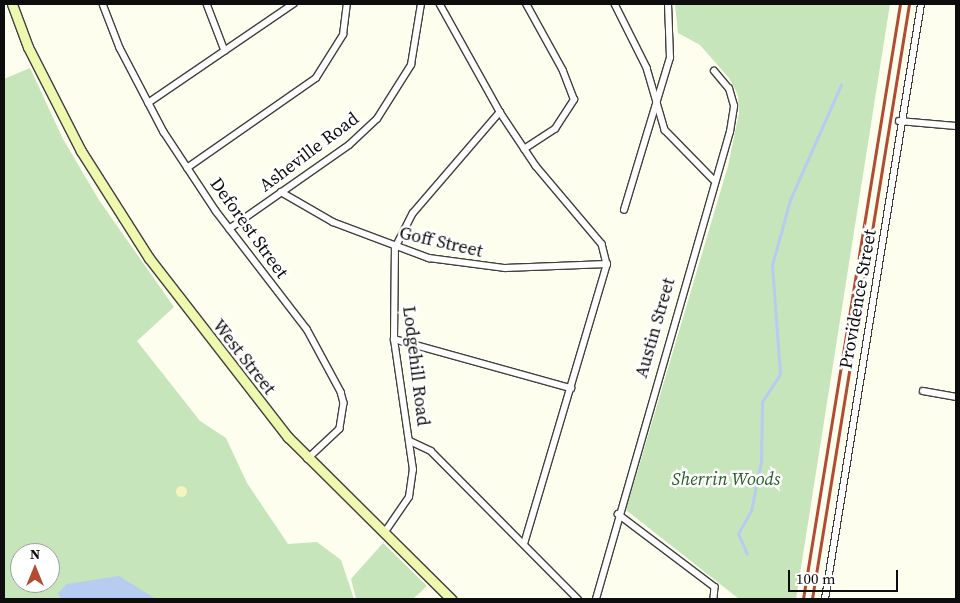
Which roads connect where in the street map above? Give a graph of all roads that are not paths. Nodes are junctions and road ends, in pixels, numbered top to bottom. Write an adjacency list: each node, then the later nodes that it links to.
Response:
1 (12, 4): 32 (street, West Street)
2 (103, 4): 15 (street, Deforest Street)
3 (207, 4): 12 (street)
4 (293, 4): 12 (street)
5 (347, 4): 20 (street)
6 (421, 4): 22 (street, Asheville Road)
7 (440, 4): 16 (street)
8 (526, 4): 19 (street)
9 (615, 4): 14 (street)
10 (668, 4): 14 (street)
11 (921, 4): 17 (street, Providence Street)
12 (225, 51): 15 (street)
13 (714, 71): 21 (street, Austin Street)
14 (657, 102): 21 (street); 23 (street)
15 (148, 103): 20 (street, Deforest Street)
16 (500, 112): 19 (street); 25 (street, Lodgehill Road)
17 (899, 121): 18 (street); 40 (street, Providence Street)
18 (956, 126)
19 (524, 149): 26 (street)
20 (187, 168): 24 (street, Deforest Street)
21 (713, 179): 33 (street, Austin Street)
22 (281, 192): 24 (street, Asheville Road); 25 (street, Goff Street)
23 (624, 210)
24 (229, 229): 32 (street, Deforest Street)
25 (395, 248): 26 (street, Goff Street); 27 (street, Lodgehill Road)
26 (607, 264): 28 (street)
27 (394, 339): 28 (street); 31 (street, Lodgehill Road)
28 (571, 388): 35 (street)
29 (923, 391): 30 (street)
30 (956, 397)
31 (410, 441): 34 (street, Lodgehill Road); 35 (street)
32 (308, 459): 34 (street, West Street)
33 (618, 514): 38 (street, Austin Street); 39 (street)
34 (385, 532): 36 (street, West Street)
35 (524, 544): 37 (street)
36 (451, 599)
37 (578, 599)
38 (596, 599)
39 (714, 599)
40 (825, 599)

